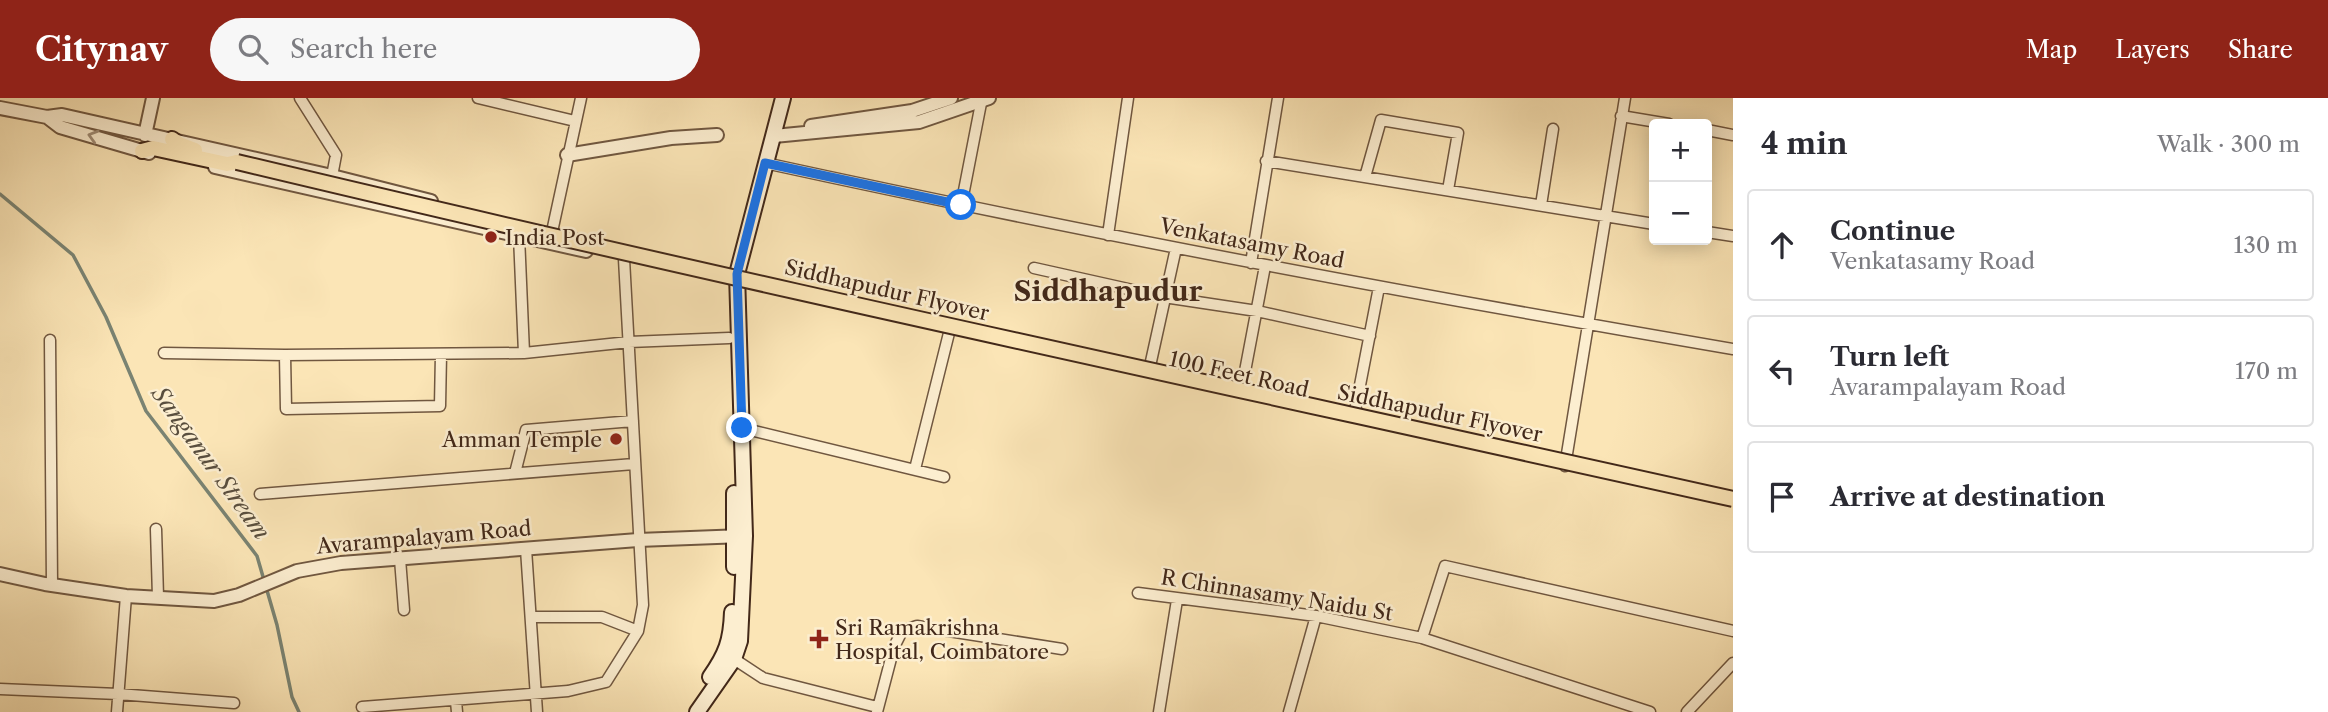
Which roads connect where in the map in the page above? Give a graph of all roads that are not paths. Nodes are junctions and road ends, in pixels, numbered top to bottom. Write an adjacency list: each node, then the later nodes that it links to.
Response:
1 (153, 98): 19 (street)
2 (300, 98): 28 (street)
3 (478, 98): 14 (street)
4 (581, 98): 14 (street)
5 (783, 98): 18 (main road)
6 (951, 98): 18 (street)
7 (985, 98): 18 (street); 31 (street)
8 (1128, 98): 36 (street)
9 (1278, 98): 26 (street)
10 (1625, 98): 13 (street)
11 (0, 108): 12 (street)
12 (47, 117): 19 (street); 23 (street, one-way to 12)
13 (1621, 117): 15 (street); 33 (street)
14 (575, 121): 25 (street)
15 (1649, 121)
16 (1553, 129): 32 (street)
17 (1712, 131): 21 (street)
18 (775, 134): 27 (main road)
19 (145, 135): 22 (street)
20 (717, 135): 25 (street)
21 (1733, 135)
22 (172, 139): 24 (main road, Siddhapudur Flyover); 28 (street)
23 (142, 151): 24 (main road, Siddhapudur Flyover); 37 (street)
24 (198, 154): 72 (main road, Siddhapudur Flyover, bridge)
25 (567, 155): 39 (street)
26 (1266, 161): 29 (street); 42 (street)
27 (765, 163): 31 (street, Venkatasamy Road); 45 (main road)
28 (332, 176): 39 (street)
29 (1365, 177): 30 (street); 30 (street)
30 (1448, 190): 32 (street)
31 (961, 205): 36 (street, Venkatasamy Road)
32 (1541, 205): 33 (street)
33 (1605, 216): 34 (street); 49 (street)
34 (1649, 223)
35 (1712, 233): 38 (street)
36 (1108, 235): 40 (street, Venkatasamy Road)
37 (519, 236): 39 (street); 57 (street)
38 (1733, 236)
39 (551, 237): 41 (street); 45 (street)
40 (1176, 248): 42 (street, Venkatasamy Road); 47 (street)
41 (624, 259): 45 (street); 54 (street)
42 (1251, 263): 43 (street, Venkatasamy Road)
43 (1265, 266): 46 (street, Venkatasamy Road); 48 (street)
44 (1034, 268): 47 (street)
45 (734, 280): 50 (main road, 100 Feet Road); 52 (main road); 60 (main road, 100 Feet Road); 64 (main road)
46 (1379, 287): 49 (street, Venkatasamy Road); 51 (street)
47 (1164, 297): 48 (street); 60 (street)
48 (1257, 311): 51 (street); 61 (street)
49 (1590, 325): 55 (street, Venkatasamy Road); 65 (street)
50 (949, 333): 65 (main road, 100 Feet Road); 67 (street)
51 (1370, 336): 62 (street)
52 (729, 338): 54 (street); 74 (main road)
53 (50, 340): 79 (street)
54 (629, 342): 57 (street); 63 (street)
55 (1733, 349)
56 (164, 353): 59 (street)
57 (524, 353): 58 (street)
58 (442, 354): 59 (street); 59 (street)
59 (285, 355)
60 (1150, 366): 61 (main road, 100 Feet Road)
61 (1242, 387): 62 (main road, 100 Feet Road)
62 (1355, 411): 65 (main road, 100 Feet Road)
63 (633, 421): 66 (street); 68 (street)
64 (742, 428): 67 (street); 74 (main road)
65 (1566, 462): 70 (main road, 100 Feet Road); 72 (main road, 100 Feet Road)
66 (634, 464): 68 (street); 75 (street)
67 (915, 469): 69 (street)
68 (515, 473): 71 (street)
69 (944, 477)
70 (1733, 493)
71 (260, 494)
72 (1733, 501)
73 (156, 529): 82 (street)
74 (739, 536): 75 (street, Avarampalayam Road); 91 (main road)
75 (638, 540): 76 (street, Avarampalayam Road); 87 (street)
76 (526, 549): 77 (street, Avarampalayam Road); 86 (street)
77 (400, 559): 82 (street, Avarampalayam Road); 84 (street)
78 (0, 575): 79 (street, Avarampalayam Road)
79 (52, 585): 81 (street, Avarampalayam Road)
80 (1138, 593): 83 (street, R Chinnasamy Naidu St)
81 (126, 596): 82 (street, Avarampalayam Road); 94 (street)
82 (158, 597)
83 (1177, 600): 85 (street, R Chinnasamy Naidu St); 104 (street)
84 (404, 610)
85 (1316, 616): 89 (street, R Chinnasamy Naidu St); 105 (street)
86 (531, 617): 87 (street); 95 (street)
87 (638, 631): 95 (street)
88 (1733, 631): 89 (street)
89 (1422, 638): 106 (street, R Chinnasamy Naidu St)
90 (1062, 649): 99 (street)
91 (730, 656): 99 (street); 102 (main road); 103 (main road)
92 (1733, 663): 107 (street)
93 (0, 689): 94 (street)
94 (118, 694): 96 (street); 100 (street)
95 (535, 694): 98 (street); 101 (street)
96 (234, 703)
97 (362, 707): 98 (street)
98 (456, 707)
99 (877, 710)
100 (117, 712)
101 (537, 712)
102 (686, 712)
103 (697, 712)
104 (1159, 712)
105 (1289, 712)
106 (1650, 712)
107 (1687, 712)

